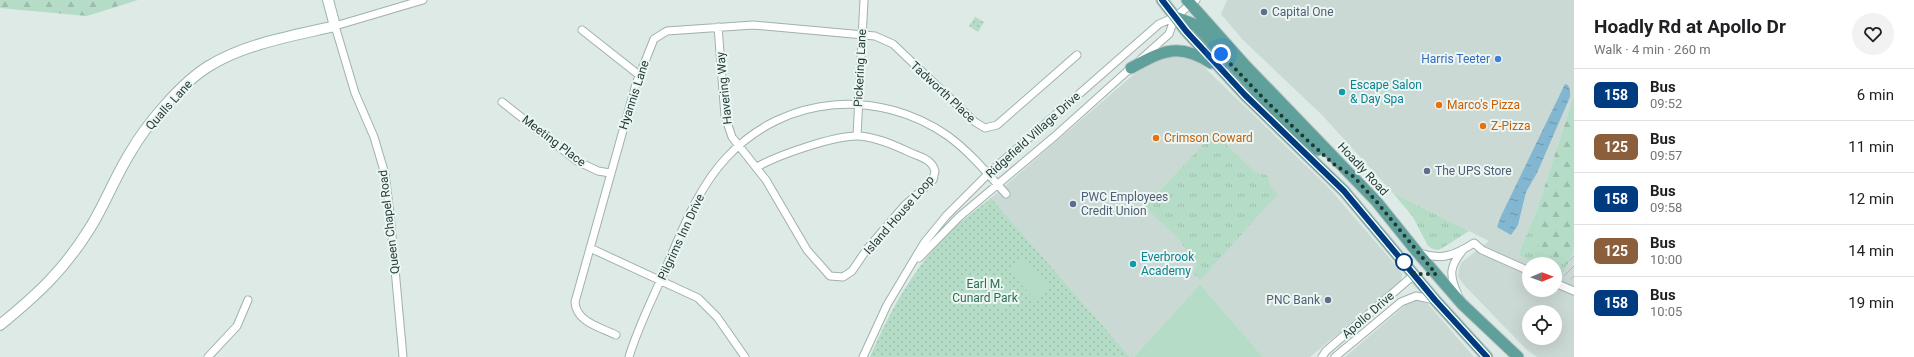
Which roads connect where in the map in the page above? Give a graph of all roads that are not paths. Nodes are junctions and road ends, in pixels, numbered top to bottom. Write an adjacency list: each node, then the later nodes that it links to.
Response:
1 (328, 0): 7 (street, Queen Chapel Road)
2 (423, 0): 7 (street, Qualls Lane)
3 (864, 0): 10 (street, Pickering Lane)
4 (1162, 0): 6 (main road)
5 (1191, 2): 6 (street, Ridgefield Village Drive); 22 (main road, Hoadly Road)
6 (1175, 17): 12 (street, Ridgefield Village Drive); 13 (main road); 21 (street, Ridgefield Village Drive); 22 (main road)
7 (335, 26): 38 (street, Qualls Lane); 41 (street, Queen Chapel Road)
8 (718, 27): 10 (street, Hyannis Lane); 14 (street, Hyannis Lane); 18 (street, Havering Way)
9 (582, 30): 14 (street)
10 (862, 35): 11 (street, Tadworth Place); 16 (street, Pickering Lane)
11 (1077, 55)
12 (1131, 68): 13 (main road); 23 (street, Ridgefield Village Drive)
13 (1222, 70): 30 (main road)
14 (639, 75): 20 (street, Hyannis Lane)
15 (502, 102): 20 (street, Meeting Place)
16 (858, 104): 17 (street, Pickering Lane); 18 (street, Pilgrims Inn Drive); 21 (street, Pilgrims Inn Drive)
17 (857, 136): 19 (street, Island House Loop); 19 (street, Island House Loop)
18 (738, 146): 19 (street, Island House Loop); 32 (street, Pilgrims Inn Drive)
19 (757, 167)
20 (610, 172): 25 (street, Hyannis Lane)
21 (988, 174): 23 (street, Pilgrims Inn Drive); 29 (street, Ridgefield Village Drive)
22 (1354, 177): 27 (main road, Hoadly Road)
23 (998, 185): 24 (street, Pilgrims Inn Drive); 29 (street, Ridgefield Village Drive)
24 (1006, 194)
25 (590, 248): 32 (street); 39 (street, Hyannis Lane)
26 (1463, 250): 27 (street); 28 (street); 37 (street)
27 (1417, 252): 31 (main road, Hoadly Road)
28 (1522, 268)
29 (908, 270): 44 (street, Ridgefield Village Drive)
30 (1415, 274): 31 (main road); 36 (main road); 45 (street, Apollo Drive)
31 (1436, 274): 37 (main road, Hoadly Road)
32 (661, 280): 42 (street, Pilgrims Inn Drive); 43 (street)
33 (1562, 286): 34 (street)
34 (1574, 291)
35 (248, 300): 40 (street)
36 (1435, 300): 46 (street, Apollo Drive); 47 (main road)
37 (1462, 304): 48 (main road, Hoadly Road)
38 (0, 325)
39 (616, 335)
40 (208, 357)
41 (403, 357)
42 (629, 357)
43 (745, 357)
44 (863, 357)
45 (1322, 357)
46 (1335, 357)
47 (1487, 357)
48 (1518, 357)

